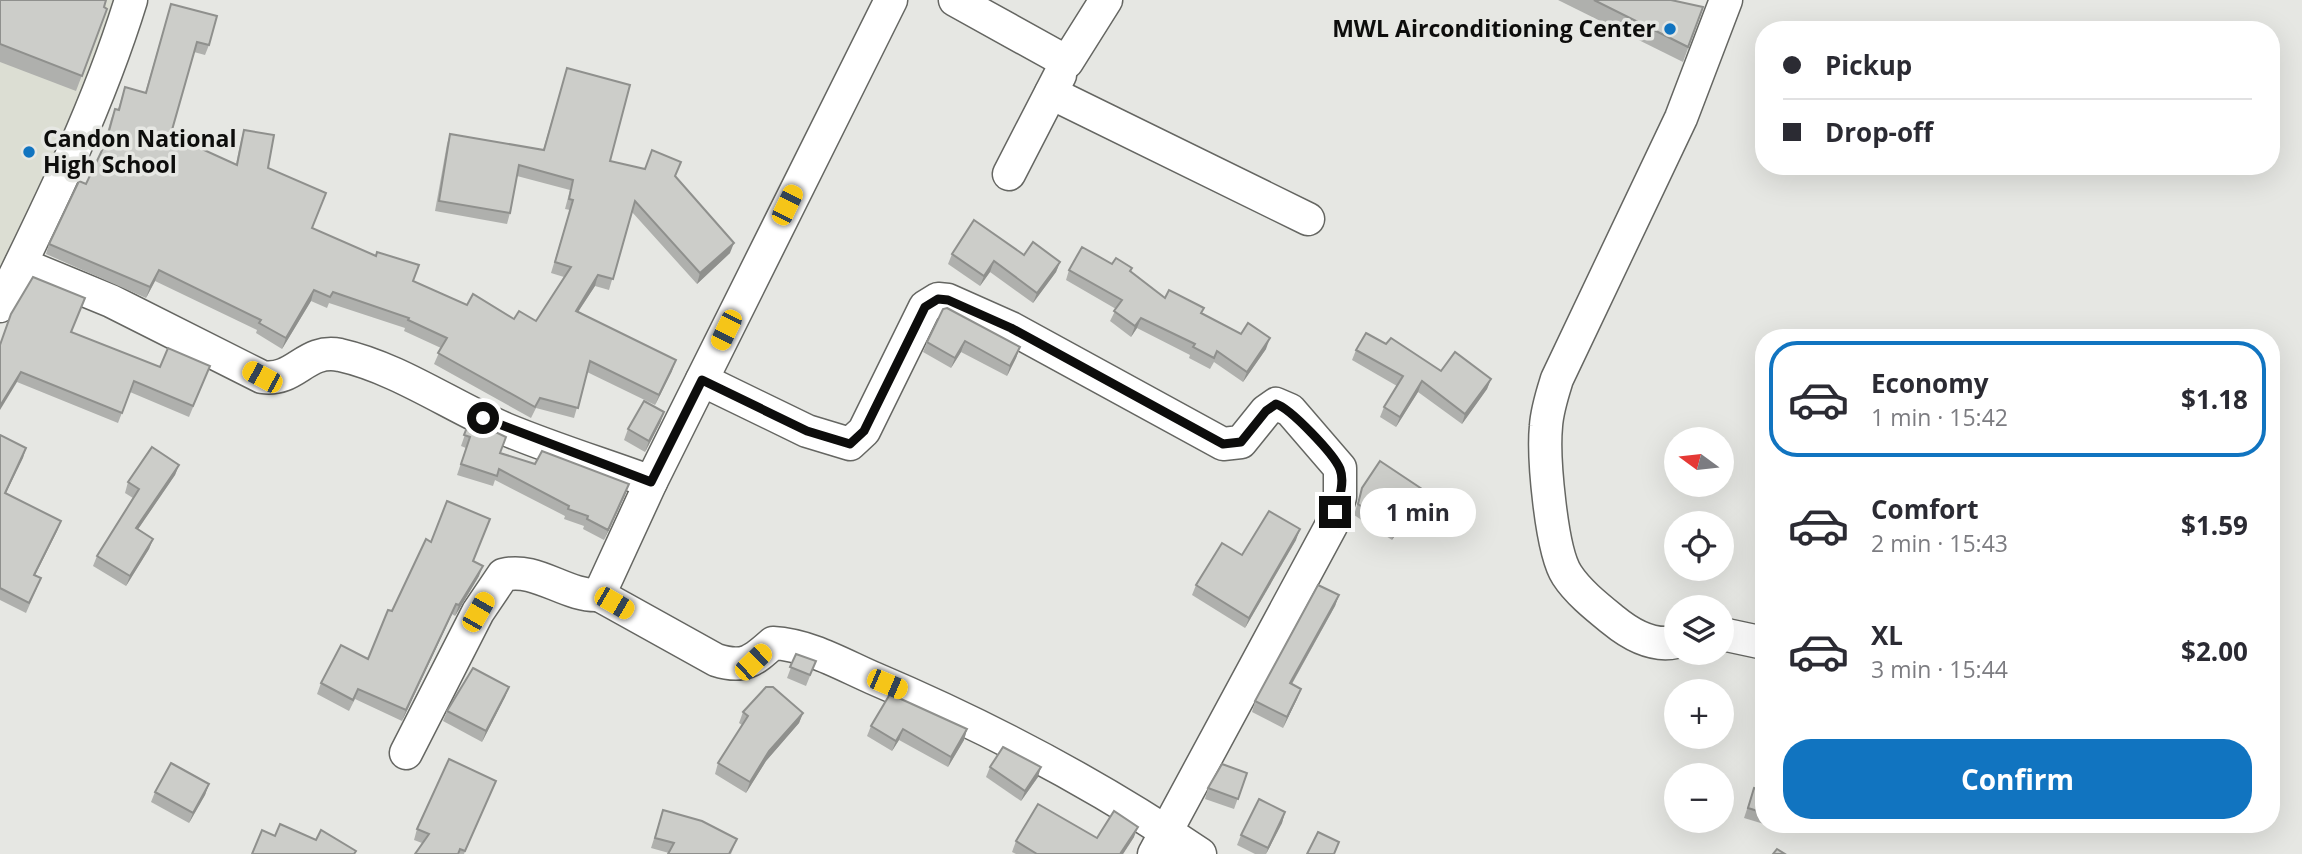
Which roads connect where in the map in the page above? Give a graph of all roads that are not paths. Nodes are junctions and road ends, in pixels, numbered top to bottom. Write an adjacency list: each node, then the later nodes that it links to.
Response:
1 (131, 0): 10 (street)
2 (891, 0): 12 (street)
3 (955, 0): 6 (street)
4 (1106, 0): 6 (street)
5 (1726, 0): 16 (street)
6 (1067, 62): 7 (street)
7 (1051, 93): 8 (street); 9 (street)
8 (1009, 174)
9 (1308, 219)
10 (21, 264): 11 (street); 13 (street)
11 (0, 306)
12 (702, 380): 13 (street); 19 (street)
13 (651, 482): 14 (street)
14 (599, 595): 18 (street); 19 (street)
15 (1734, 637): 17 (street)
16 (1664, 641)
17 (1755, 641)
18 (406, 753)
19 (1160, 842): 20 (street)
20 (1200, 854)

